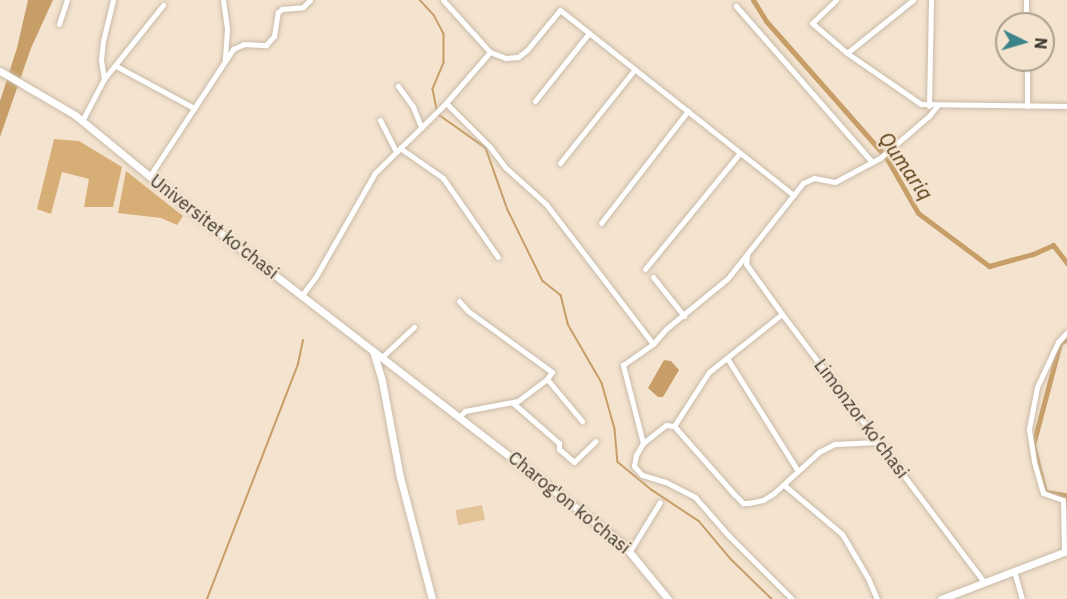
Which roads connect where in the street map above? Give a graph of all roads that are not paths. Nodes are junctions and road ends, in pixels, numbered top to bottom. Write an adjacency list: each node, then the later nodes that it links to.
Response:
1 (67, 0): 11 (street)
2 (113, 0): 20 (street)
3 (223, 0): 15 (street)
4 (310, 0): 15 (street)
5 (443, 0): 13 (street)
6 (836, 0): 14 (street)
7 (913, 0): 14 (street)
8 (931, 0): 24 (street)
9 (163, 5): 16 (street)
10 (736, 6): 35 (street)
11 (59, 24)
12 (589, 33): 13 (street); 17 (street); 22 (street)
13 (490, 52): 23 (street)
14 (847, 53): 24 (street)
15 (225, 62): 28 (street)
16 (116, 66): 20 (street); 28 (street)
17 (635, 69): 29 (street); 36 (street)
18 (0, 71): 31 (main road, Universitet ko'chasi)
19 (1026, 72): 26 (street)
20 (104, 79): 31 (street)
21 (398, 86): 32 (street)
22 (535, 101)
23 (445, 104): 32 (street); 50 (street)
24 (929, 106): 25 (street)
25 (937, 106): 26 (street); 35 (street)
26 (1027, 106): 27 (street)
27 (1067, 106)
28 (194, 108): 37 (street)
29 (688, 111): 34 (street); 39 (street)
30 (380, 120): 33 (street)
31 (82, 121): 37 (main road, Universitet ko'chasi)
32 (422, 127): 33 (street)
33 (398, 150): 41 (street); 44 (street)
34 (740, 153): 38 (street); 42 (street)
35 (871, 162): 38 (street)
36 (560, 163)
37 (149, 177): 44 (main road, Universitet ko'chasi)
38 (793, 195): 40 (street)
39 (601, 223)
40 (747, 254): 46 (street, Limonzor ko'chasi); 47 (street)
41 (498, 257)
42 (645, 269)
43 (653, 277): 47 (street)
44 (302, 295): 51 (main road, Universitet ko'chasi)
45 (459, 301): 55 (street)
46 (782, 314): 53 (street); 62 (street, Limonzor ko'chasi)
47 (684, 316): 50 (street)
48 (414, 327): 52 (street)
49 (1067, 332): 68 (street)
50 (653, 344): 63 (street)
51 (373, 350): 52 (main road, Universitet ko'chasi); 56 (main road)
52 (382, 357): 54 (main road, Universitet ko'chasi)
53 (728, 358): 60 (street); 64 (street)
54 (393, 366): 56 (main road); 58 (main road, Charog'on ko'chasi)
55 (547, 379): 57 (street); 59 (street)
56 (382, 381): 72 (main road)
57 (513, 403): 58 (street); 61 (street)
58 (460, 416): 67 (main road, Charog'on ko'chasi)
59 (582, 421)
60 (674, 426): 63 (street); 65 (street)
61 (596, 441)
62 (878, 442): 64 (street); 70 (street, Limonzor ko'chasi)
63 (643, 443): 74 (street)
64 (798, 471): 65 (street)
65 (784, 485): 75 (street)
66 (660, 502): 67 (street)
67 (630, 551): 73 (main road, Charog'on ko'chasi)
68 (1065, 552): 69 (main road)
69 (1014, 571): 70 (main road); 76 (street)
70 (984, 582): 71 (main road)
71 (943, 598)
72 (432, 599)
73 (668, 599)
74 (792, 599)
75 (877, 599)
76 (1022, 599)

